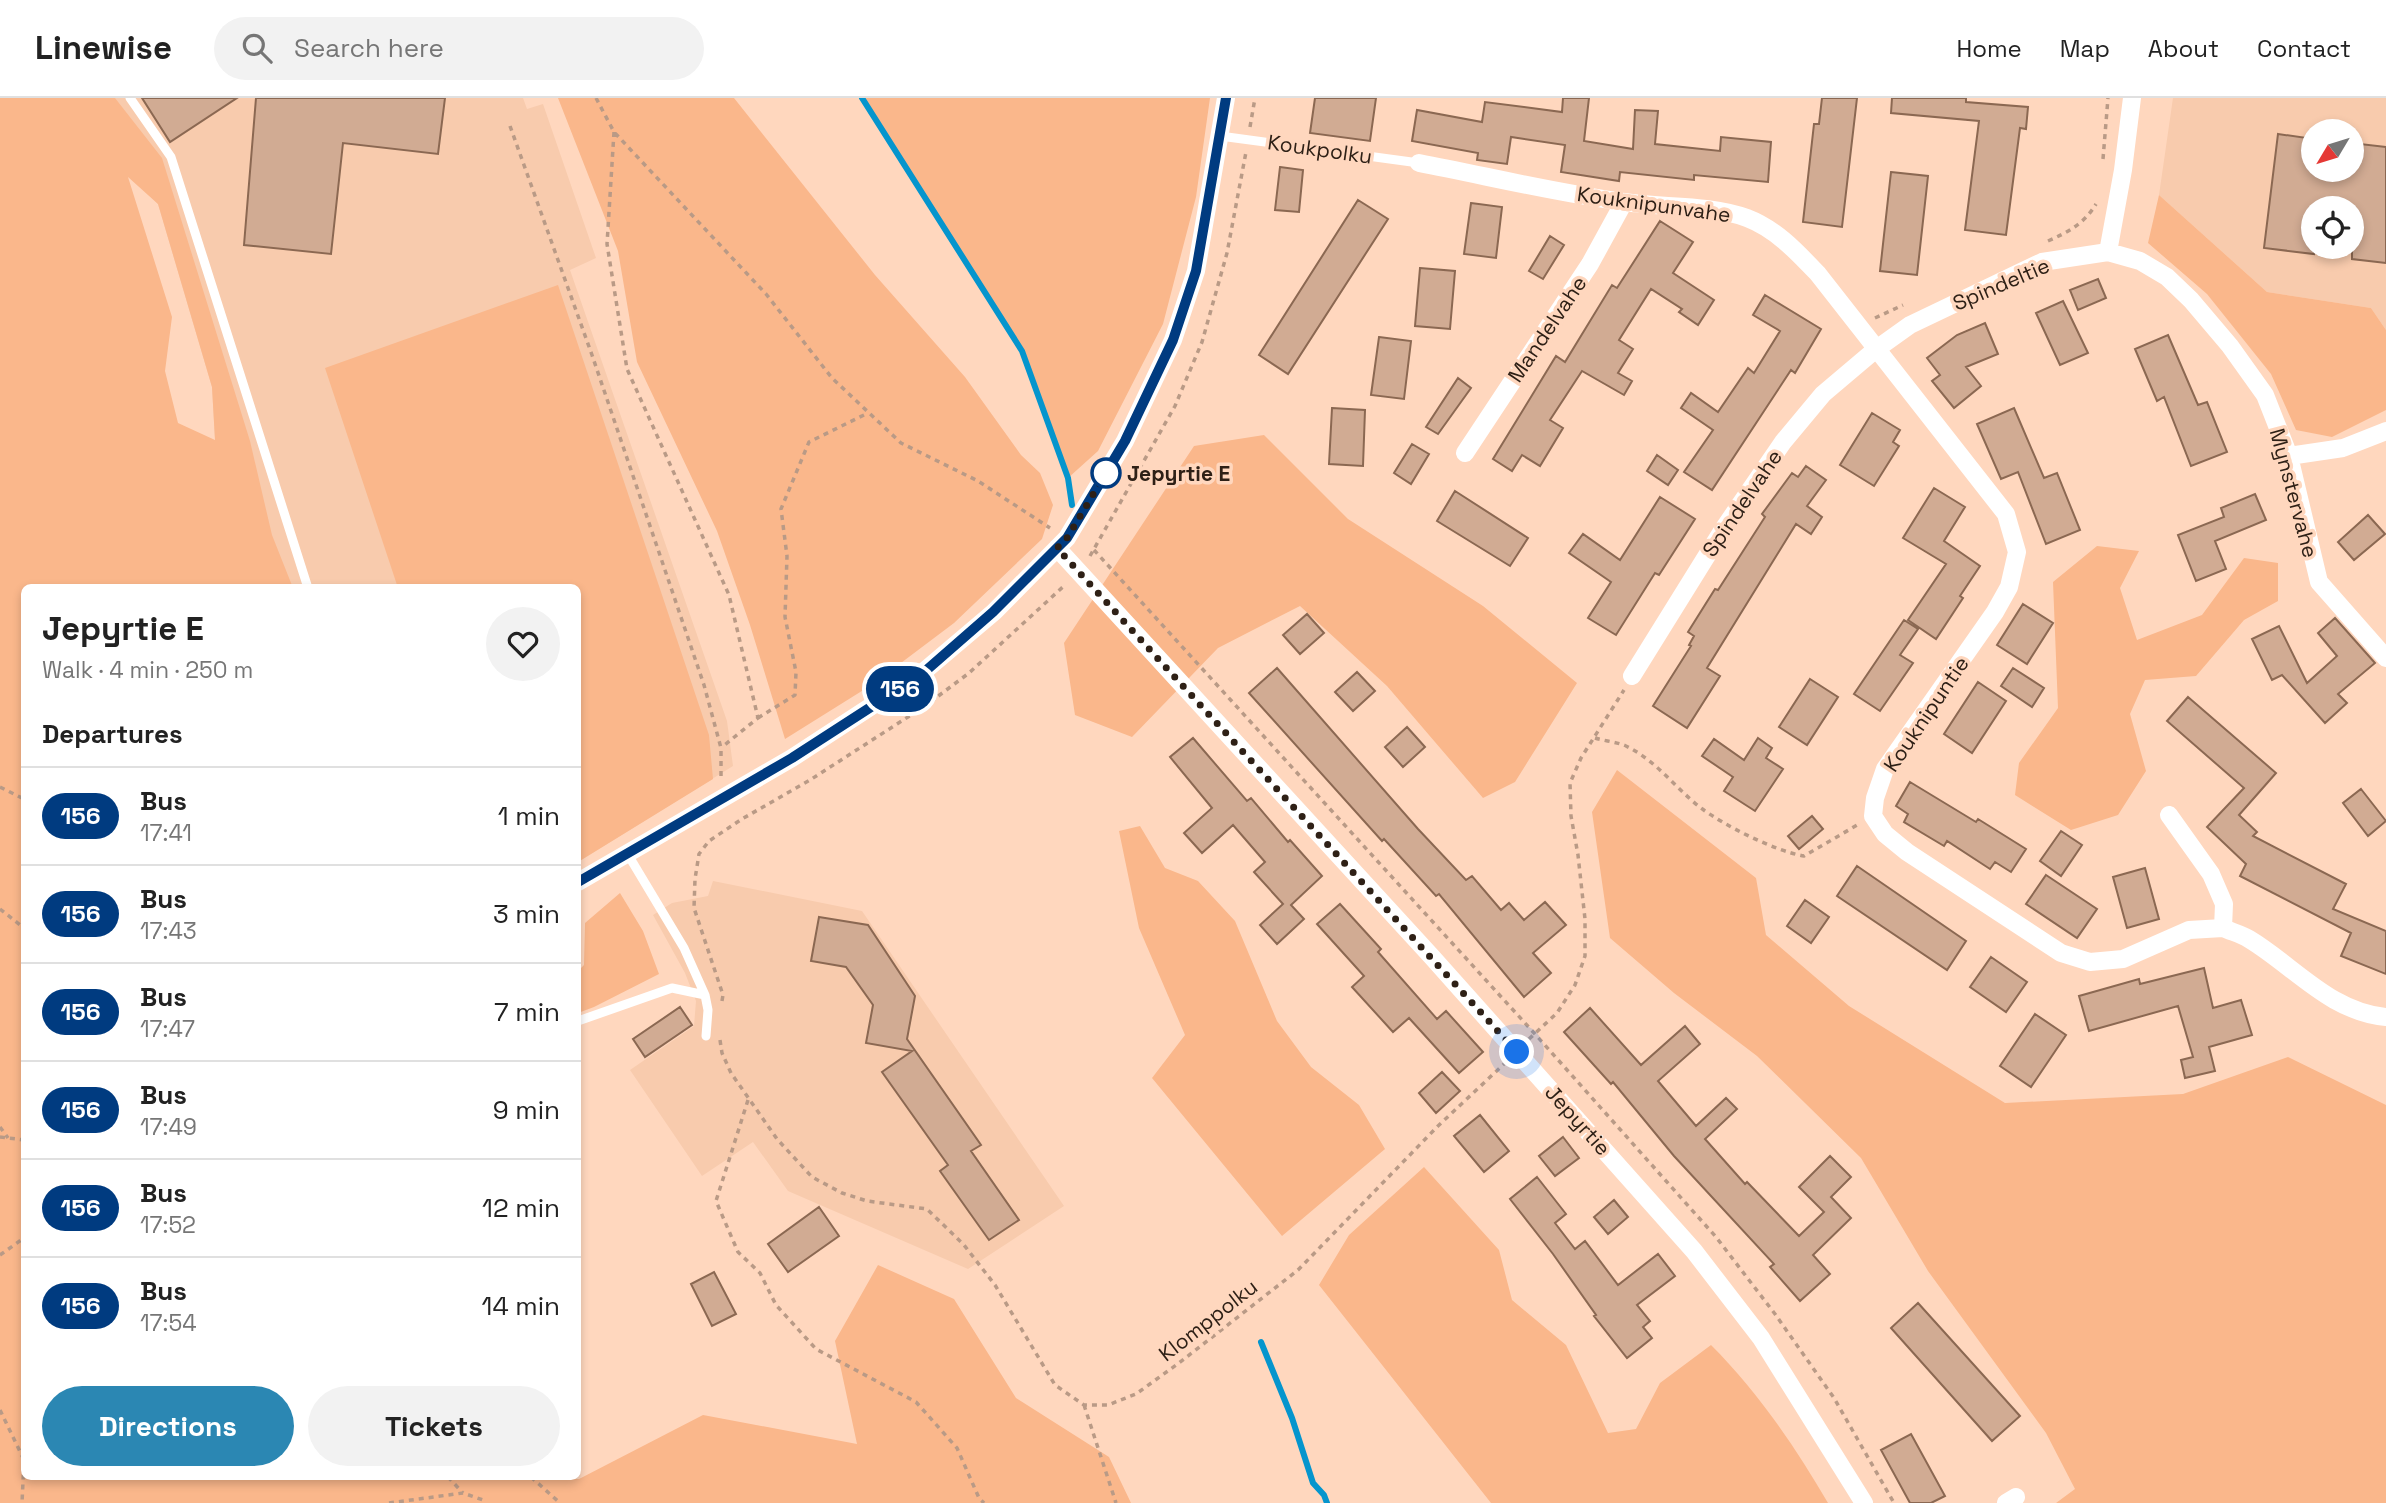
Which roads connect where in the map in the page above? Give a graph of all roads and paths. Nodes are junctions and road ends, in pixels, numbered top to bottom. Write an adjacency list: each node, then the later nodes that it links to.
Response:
1 (131, 98): 26 (lane)
2 (596, 98): 8 (path)
3 (1226, 98): 9 (street)
4 (1255, 98): 10 (path)
5 (2108, 98): 11 (path)
6 (2132, 98): 16 (street)
7 (510, 126): 31 (path)
8 (614, 132): 20 (path); 29 (path)
9 (1220, 136): 10 (lane, Koukpolku); 24 (street)
10 (1248, 138): 12 (lane, Koukpolku); 25 (path)
11 (2103, 160)
12 (1419, 163): 14 (street, Kouknipunvahe)
13 (2098, 194): 15 (path)
14 (1624, 202): 18 (street, Kouknipunvahe); 22 (street, Mandelvahe)
15 (2045, 242)
16 (2108, 252): 19 (street, Spindeltie); 23 (street, Mynstervahe)
17 (1907, 303): 18 (path)
18 (1857, 326): 19 (street, Kouknipunvahe)
19 (1875, 350): 28 (street, Spindelvahe); 36 (street, Kouknipuntie)
20 (868, 412): 24 (path); 29 (path)
21 (2386, 431): 23 (street)
22 (1465, 453)
23 (2289, 456): 27 (street, Mynstervahe)
24 (1062, 543): 25 (street, Jepyrtie); 33 (street)
25 (1079, 572): 37 (path); 49 (street, Jepyrtie)
26 (307, 584)
27 (2386, 658)
28 (1632, 676): 30 (path, Klomppolku)
29 (758, 718): 31 (path)
30 (1595, 738): 36 (path); 49 (path, Klomppolku)
31 (721, 748): 33 (path)
32 (0, 787): 34 (path)
33 (727, 795): 37 (path); 38 (street)
34 (21, 798)
35 (2169, 815): 42 (street)
36 (1873, 816): 42 (street)
37 (742, 819): 44 (path)
38 (626, 853): 39 (street); 43 (lane)
39 (581, 880)
40 (0, 909): 41 (path)
41 (21, 926)
42 (2223, 928): 45 (street)
43 (705, 995): 46 (lane); 48 (lane)
44 (722, 1008)
45 (2386, 1017)
46 (581, 1020)
47 (719, 1032): 50 (path)
48 (706, 1037)
49 (1517, 1052): 57 (path, Klomppolku); 70 (street, Jepyrtie)
50 (748, 1099): 57 (path); 68 (path)
51 (0, 1127): 53 (path)
52 (0, 1137): 53 (path)
53 (8, 1138): 54 (path)
54 (21, 1140)
55 (21, 1240): 56 (path)
56 (0, 1255)
57 (1084, 1405): 69 (path)
58 (0, 1410): 59 (path)
59 (21, 1454)
60 (23, 1480): 64 (path)
61 (451, 1480): 63 (path)
62 (534, 1480): 67 (path)
63 (463, 1493): 65 (path); 66 (path)
64 (22, 1503)
65 (389, 1503)
66 (483, 1503)
67 (560, 1503)
68 (984, 1503)
69 (1116, 1503)
70 (1864, 1503)

